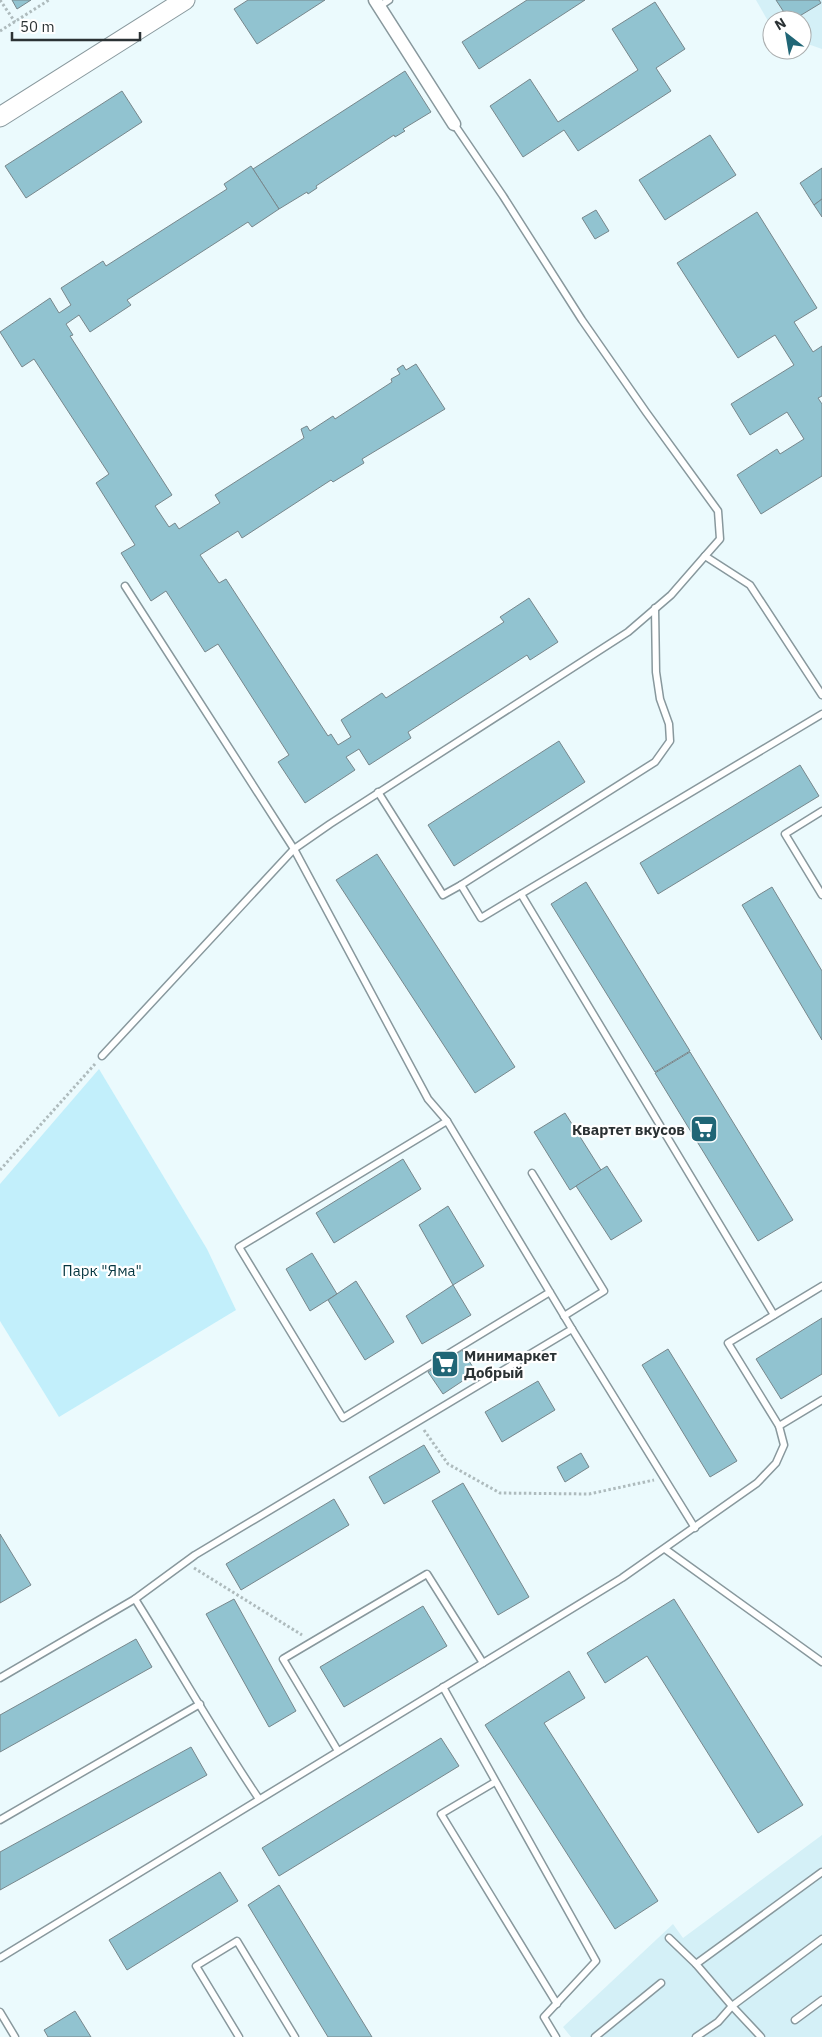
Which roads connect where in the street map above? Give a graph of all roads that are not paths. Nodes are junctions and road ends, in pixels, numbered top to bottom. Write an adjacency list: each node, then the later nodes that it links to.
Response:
1 (185, 0): 3 (main road)
2 (382, 2): 4 (street)
3 (0, 117)
4 (454, 124): 5 (lane)
5 (705, 556): 7 (lane); 8 (lane)
6 (125, 586): 12 (lane)
7 (655, 608): 10 (lane); 13 (lane)
8 (822, 695)
9 (822, 714): 14 (lane)
10 (378, 792): 12 (lane); 13 (lane)
11 (822, 811): 15 (lane)
12 (294, 849): 16 (lane); 17 (lane)
13 (461, 884): 14 (lane)
14 (521, 894): 21 (lane)
15 (822, 895)
16 (102, 1056)
17 (447, 1121): 20 (lane); 20 (lane)
18 (532, 1173): 22 (lane)
19 (822, 1286): 21 (lane)
20 (550, 1292): 22 (lane)
21 (774, 1315): 25 (lane)
22 (564, 1316): 23 (lane)
23 (572, 1329): 26 (lane); 28 (lane)
24 (822, 1400): 25 (lane)
25 (779, 1426): 26 (lane)
26 (695, 1528): 27 (lane)
27 (665, 1550): 29 (lane); 30 (lane)
28 (136, 1599): 31 (lane); 33 (lane)
29 (483, 1662): 32 (lane); 34 (lane)
30 (822, 1662)
31 (0, 1678)
32 (443, 1687): 34 (lane); 45 (lane)
33 (200, 1704): 36 (lane); 37 (lane)
34 (338, 1751): 36 (lane)
35 (495, 1782): 45 (lane)
36 (259, 1799): 41 (lane)
37 (0, 1820)
38 (822, 1872): 42 (lane)
39 (669, 1938): 42 (lane)
40 (822, 1939): 46 (lane)
41 (0, 1958)
42 (696, 1964): 46 (lane)
43 (660, 1984): 53 (lane)
44 (822, 2000): 48 (lane)
45 (557, 2004): 52 (lane)
46 (732, 2006): 54 (lane); 55 (lane)
47 (0, 2012): 49 (lane)
48 (795, 2020)
49 (15, 2037)
50 (239, 2037): 51 (lane)
51 (296, 2037)
52 (556, 2037)
53 (595, 2037)
54 (696, 2037)
55 (761, 2037)

